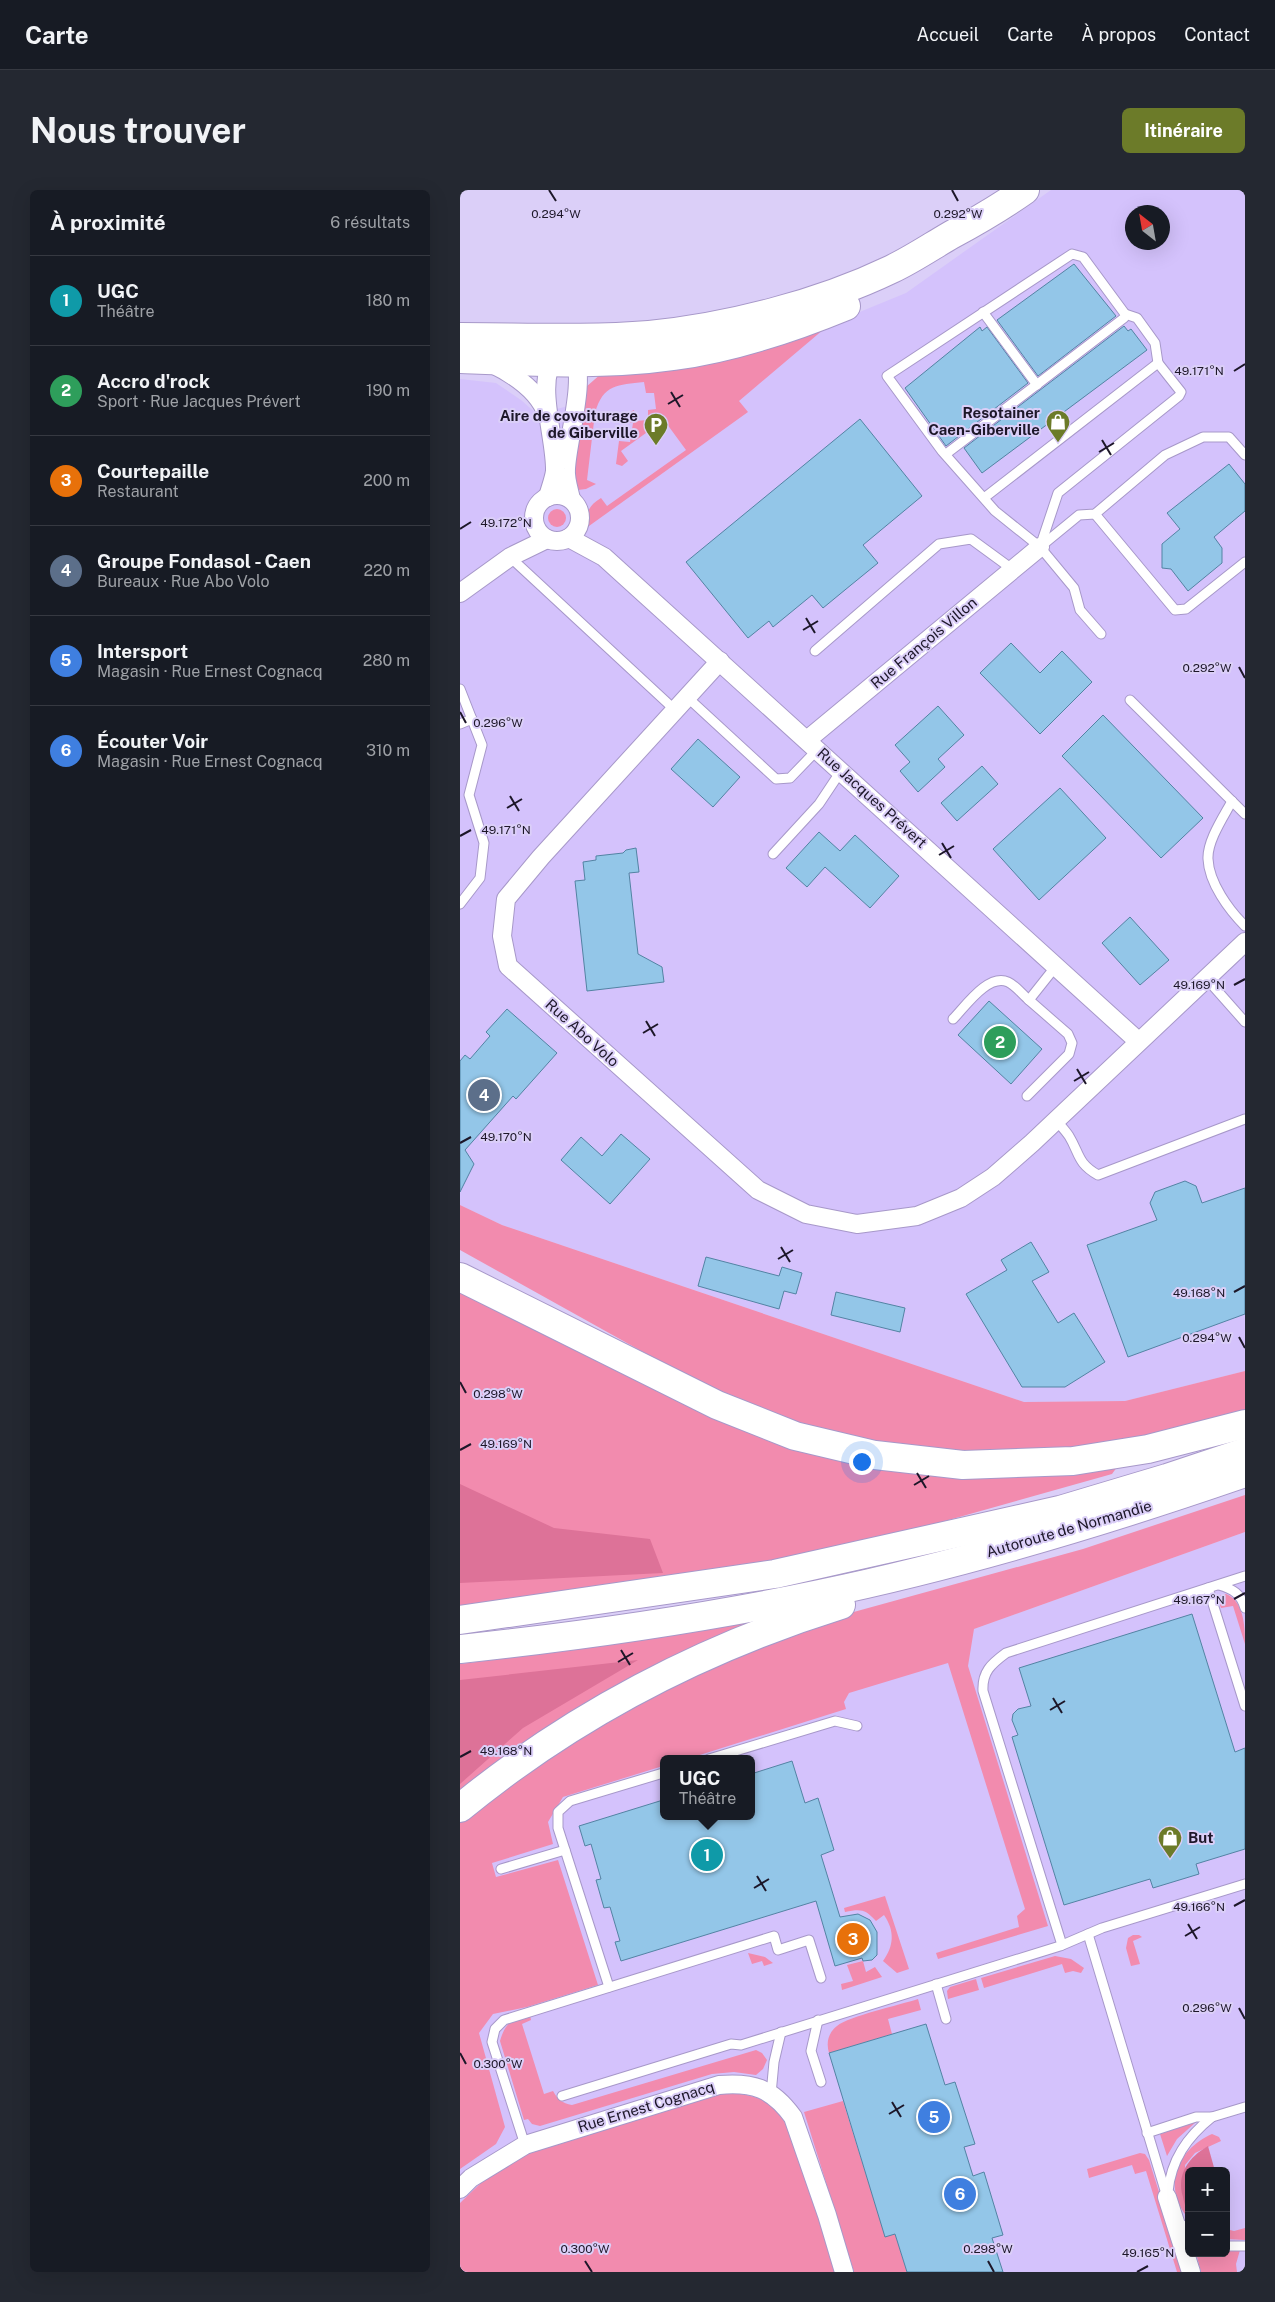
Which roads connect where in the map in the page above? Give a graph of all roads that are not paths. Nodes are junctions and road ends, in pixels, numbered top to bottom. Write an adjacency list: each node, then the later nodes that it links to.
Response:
1 (1025, 190): 2 (main road)
2 (998, 210): 6 (main road); 6 (main road)
3 (983, 312): 4 (lane); 9 (lane); 11 (lane)
4 (1125, 314): 8 (lane); 9 (lane)
5 (460, 337): 6 (main road)
6 (559, 352): 7 (main road); 10 (street); 15 (street, Rue Jacques Prévert)
7 (472, 360): 10 (street)
8 (1158, 363): 14 (lane); 21 (lane)
9 (1037, 385): 11 (lane)
10 (550, 424): 13 (street)
11 (946, 454): 14 (lane)
12 (1245, 455): 16 (lane)
13 (548, 497): 15 (street); 18 (street)
14 (984, 498): 21 (lane)
15 (571, 499): 17 (street, Rue Jacques Prévert)
16 (1095, 514): 21 (lane); 24 (lane)
17 (580, 520): 19 (street); 23 (street, Rue Jacques Prévert)
18 (534, 522): 20 (street); 22 (street)
19 (569, 538): 20 (street, Rue Jacques Prévert); 23 (street, Rue Jacques Prévert)
20 (547, 539): 22 (street)
21 (1040, 547): 25 (street, Rue François Villon); 27 (lane)
22 (510, 556): 26 (street); 32 (lane)
23 (604, 556): 29 (street, Rue Jacques Prévert)
24 (1245, 562)
25 (1012, 569): 28 (lane); 35 (street, Rue François Villon)
26 (460, 593)
27 (1100, 634)
28 (815, 651)
29 (720, 660): 32 (street, Rue Abo Volo); 35 (street, Rue Jacques Prévert)
30 (460, 689): 33 (lane)
31 (1130, 700): 37 (lane)
32 (681, 703): 35 (lane); 51 (street, Rue Abo Volo)
33 (472, 719): 34 (lane); 40 (lane)
34 (460, 724)
35 (813, 745): 36 (street, Rue Jacques Prévert)
36 (841, 771): 39 (lane); 43 (street, Rue Jacques Prévert)
37 (1232, 801): 38 (lane); 41 (lane)
38 (1245, 814)
39 (773, 854)
40 (460, 904)
41 (1245, 926)
42 (1245, 942): 44 (street, Rue Abo Volo)
43 (1056, 966): 45 (lane); 48 (street, Rue Jacques Prévert)
44 (1206, 978): 47 (lane); 48 (street, Rue Abo Volo)
45 (1028, 1000): 46 (lane); 49 (lane)
46 (953, 1019)
47 (1245, 1022)
48 (1138, 1041): 51 (street, Rue Abo Volo)
49 (1027, 1096)
50 (1245, 1119): 51 (lane)
51 (1056, 1120)
52 (460, 1264): 54 (main road)
53 (460, 1276): 54 (main road)
54 (497, 1295): 55 (main road)
55 (1245, 1424)
56 (1245, 1452): 63 (main road)
57 (1245, 1473): 59 (main road, Autoroute de Normandie)
58 (1245, 1576): 60 (lane)
59 (892, 1577): 64 (main road, Autoroute de Normandie); 69 (main road)
60 (1219, 1585): 61 (lane); 62 (lane)
61 (1208, 1588): 65 (lane); 74 (lane)
62 (1244, 1600)
63 (460, 1620)
64 (460, 1649)
65 (1245, 1706)
66 (857, 1726): 67 (lane)
67 (722, 1755)
68 (660, 1774): 70 (lane)
69 (460, 1808)
70 (565, 1850): 71 (lane); 77 (lane)
71 (501, 1869)
72 (1245, 1884): 73 (lane)
73 (1088, 1934): 74 (lane); 86 (lane)
74 (1062, 1945): 76 (lane)
75 (821, 1978): 77 (lane)
76 (936, 1984): 78 (lane); 79 (lane)
77 (609, 1987): 87 (lane)
78 (946, 2019)
79 (818, 2020): 80 (lane); 81 (lane)
80 (781, 2032): 82 (lane); 83 (lane)
81 (821, 2082)
82 (771, 2094): 87 (street, Rue Ernest Cognacq); 93 (street, Rue Ernest Cognacq)
83 (562, 2096)
84 (1245, 2107): 85 (lane)
85 (1212, 2117): 86 (lane); 89 (lane)
86 (1147, 2133): 89 (lane)
87 (525, 2145): 88 (street, Rue Ernest Cognacq)
88 (460, 2189)
89 (1168, 2197): 90 (street)
90 (1182, 2225): 94 (street)
91 (1230, 2246): 92 (lane)
92 (1245, 2246)
93 (844, 2272)
94 (1191, 2272)

